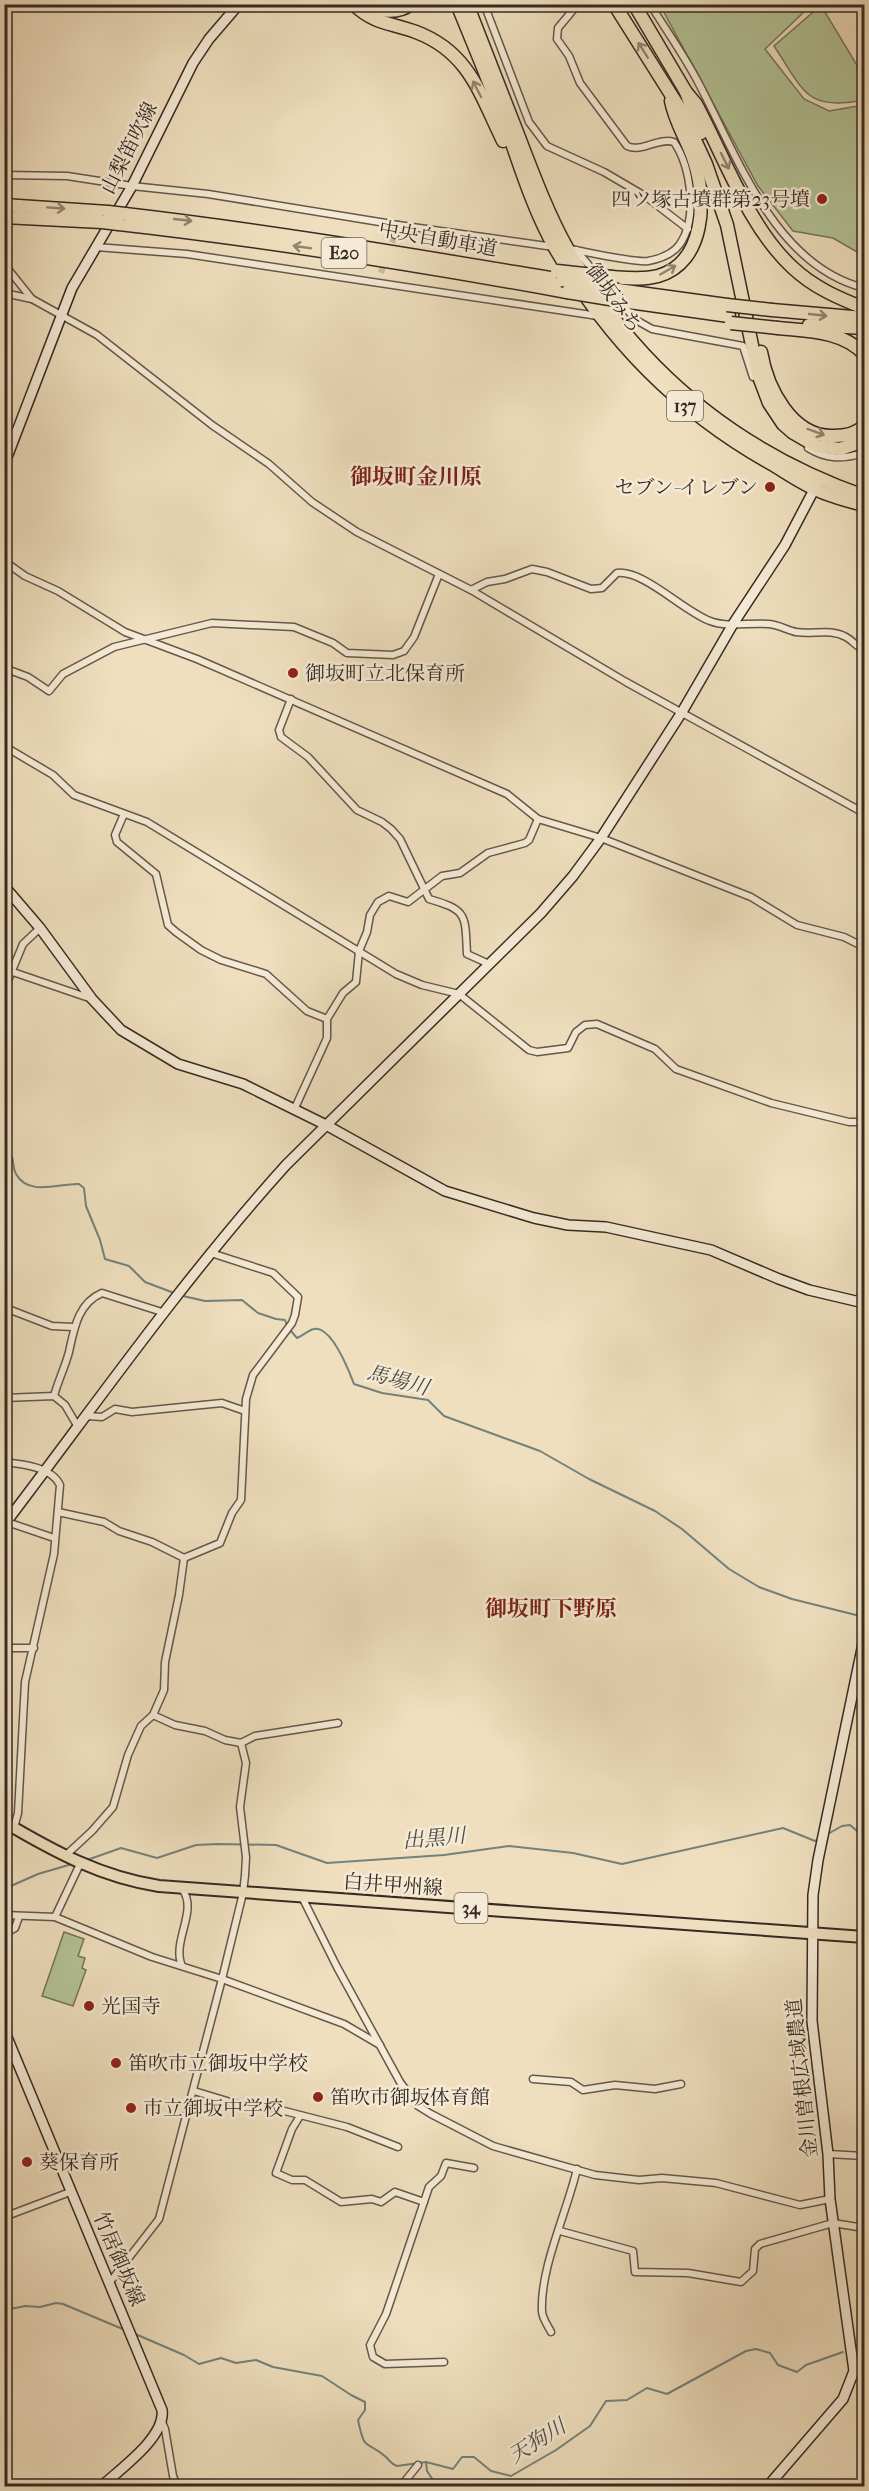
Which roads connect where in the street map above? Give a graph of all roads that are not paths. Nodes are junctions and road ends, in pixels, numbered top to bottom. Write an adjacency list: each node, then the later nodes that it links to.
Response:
1 (239, 4): 16 (street, 山梨笛吹線)
2 (353, 4): 15 (highway, one-way to 2)
3 (366, 4): 4 (highway)
4 (411, 4)
5 (457, 4): 15 (highway, 御坂みち / 137)
6 (575, 4): 22 (street)
7 (634, 4): 11 (highway)
8 (650, 4): 30 (street)
9 (618, 6): 11 (highway); 13 (highway, one-way to 9)
10 (478, 7): 15 (highway); 22 (street)
11 (645, 20): 12 (highway)
12 (686, 92): 34 (highway, one-way to 34); 42 (highway, one-way to 42)
13 (670, 97): 28 (highway, one-way to 13, bridge); 43 (highway)
14 (4, 175): 16 (street)
15 (529, 179): 25 (highway, 御坂みち / 137)
16 (132, 186): 21 (street); 24 (street, 山梨笛吹線)
17 (4, 205): 19 (highway, 中央自動車道 / E20, one-way to 19)
18 (4, 217): 19 (highway, 中央自動車道 / E20)
19 (105, 217): 20 (highway, 中央自動車道 / E20, bridge)
20 (122, 219): 28 (highway, 中央自動車道 / E20, one-way to 20); 28 (highway, 中央自動車道 / E20, one-way to 28)
21 (398, 225): 23 (street); 25 (street)
22 (688, 229): 25 (street)
23 (395, 235)
24 (96, 247): 29 (street); 35 (street, 山梨笛吹線)
25 (566, 248): 37 (highway, 御坂みち / 137); 44 (street); 46 (highway, 御坂みち / 137)
26 (4, 264): 33 (street)
27 (381, 273): 29 (street)
28 (562, 281): 32 (highway, 中央自動車道 / E20, bridge)
29 (377, 283): 37 (street)
30 (864, 288)
31 (4, 293): 33 (street)
32 (620, 295): 36 (highway, 中央自動車道 / E20); 36 (highway, 中央自動車道 / E20)
33 (32, 299): 35 (street)
34 (864, 308)
35 (62, 315): 45 (street, 山梨笛吹線); 50 (street)
36 (729, 315): 39 (highway, 中央自動車道 / E20, bridge); 39 (highway, bridge)
37 (599, 316): 46 (highway, 御坂みち / 137)
38 (864, 318): 39 (highway, 中央自動車道 / E20, one-way to 38)
39 (775, 320): 40 (highway, 中央自動車道 / E20); 41 (highway)
40 (864, 328)
41 (864, 354)
42 (864, 426)
43 (864, 441)
44 (864, 453)
45 (4, 465)
46 (817, 484): 47 (highway, 御坂みち / 137); 48 (highway, 御坂みち / 137); 52 (street)
47 (864, 496)
48 (864, 506)
49 (4, 561): 53 (street)
50 (439, 574): 51 (street); 53 (street)
51 (471, 590): 52 (street); 57 (street)
52 (733, 624): 54 (street); 57 (street)
53 (147, 639): 55 (street); 56 (street)
54 (864, 651)
55 (4, 668)
56 (291, 699): 61 (street); 64 (street)
57 (682, 712): 59 (street); 62 (street)
58 (4, 746): 60 (street)
59 (864, 813)
60 (124, 814): 67 (street); 73 (street)
61 (538, 819): 62 (street); 64 (street)
62 (601, 838): 66 (street); 68 (street)
63 (4, 886): 65 (street)
64 (424, 890): 67 (street); 68 (street)
65 (40, 928): 69 (street); 72 (street)
66 (864, 946)
67 (359, 951): 71 (street); 73 (street)
68 (489, 964): 71 (street)
69 (8, 970): 70 (street); 72 (street)
70 (4, 990)
71 (459, 994): 75 (street); 76 (street)
72 (92, 999): 74 (street)
73 (327, 1019): 74 (street)
74 (294, 1110): 76 (street)
75 (864, 1122)
76 (326, 1125): 77 (street); 79 (street)
77 (211, 1253): 80 (street); 84 (street)
78 (4, 1302): 81 (street)
79 (864, 1303)
80 (165, 1314): 81 (street); 85 (street)
81 (73, 1327): 82 (street)
82 (54, 1396): 83 (street); 86 (street)
83 (4, 1398)
84 (245, 1411): 85 (street); 92 (street)
85 (87, 1416): 86 (street)
86 (78, 1428): 88 (street)
87 (4, 1462): 88 (street)
88 (45, 1472): 89 (street); 90 (street)
89 (58, 1512): 91 (street); 92 (street)
90 (6, 1522): 91 (street)
91 (54, 1538): 95 (street)
92 (184, 1558): 96 (street)
93 (864, 1639): 107 (street, 金川曽根広域農道)
94 (4, 1648): 95 (street)
95 (34, 1648): 99 (street)
96 (153, 1716): 98 (street); 100 (street)
97 (338, 1723): 98 (street)
98 (241, 1743): 102 (street)
99 (9, 1825): 100 (main road, 白井甲州線 / 34)
100 (72, 1860): 101 (main road, 白井甲州線 / 34); 106 (street)
101 (180, 1887): 102 (main road, 白井甲州線 / 34); 110 (street)
102 (243, 1893): 103 (main road, 白井甲州線 / 34); 111 (street)
103 (302, 1897): 107 (main road, 白井甲州線 / 34); 113 (street)
104 (4, 1915): 105 (street)
105 (18, 1917): 106 (street); 108 (street)
106 (55, 1917): 110 (street)
107 (814, 1932): 109 (main road, 白井甲州線 / 34); 119 (street, 金川曽根広域農道)
108 (4, 1934)
109 (864, 1937)
110 (182, 1966): 111 (street)
111 (222, 1978): 113 (street); 116 (street)
112 (4, 2030): 123 (street, 竹居御坂線)
113 (381, 2045): 122 (street)
114 (533, 2079): 115 (street)
115 (681, 2084)
116 (194, 2091): 117 (street); 130 (street)
117 (300, 2116): 118 (street); 125 (street)
118 (398, 2147)
119 (828, 2154): 120 (street); 124 (street, 金川曽根広域農道)
120 (864, 2156)
121 (474, 2168): 125 (street)
122 (577, 2169): 124 (street); 129 (street)
123 (70, 2192): 126 (street); 130 (street, 竹居御坂線)
124 (830, 2199): 127 (street, 金川曽根広域農道)
125 (424, 2202): 132 (street)
126 (4, 2217)
127 (833, 2223): 128 (street); 129 (street); 134 (street, 金川曽根広域農道)
128 (864, 2228)
129 (560, 2231): 131 (street)
130 (110, 2282): 135 (street, 竹居御坂線)
131 (551, 2332)
132 (444, 2362)
133 (864, 2366): 134 (street)
134 (854, 2371): 142 (street, 金川曽根広域農道)
135 (162, 2422): 138 (street); 139 (street)
136 (418, 2465): 141 (street)
137 (281, 2485): 140 (street)
138 (102, 2487)
139 (177, 2487)
140 (270, 2487)
141 (401, 2487)
142 (768, 2487)

